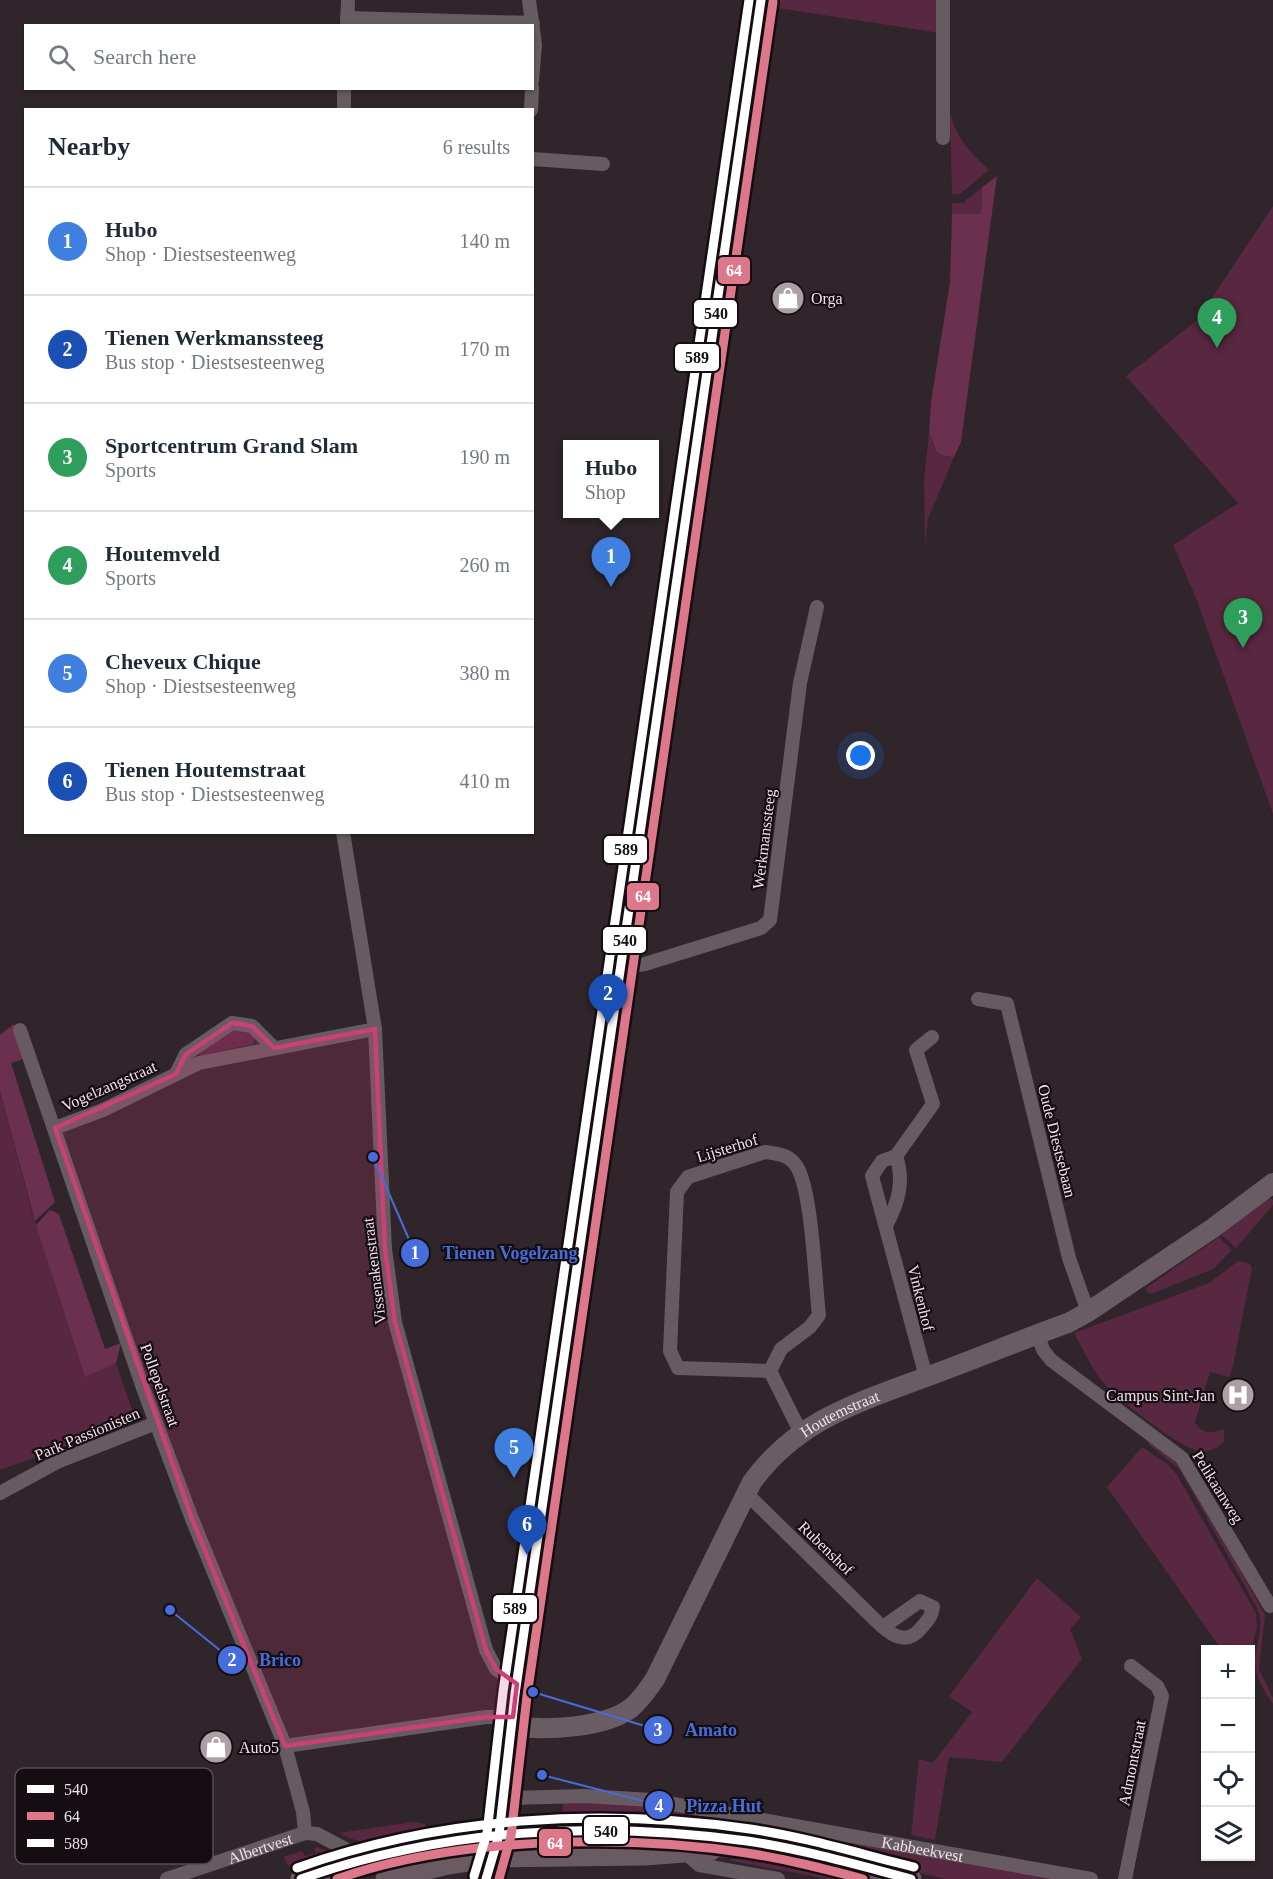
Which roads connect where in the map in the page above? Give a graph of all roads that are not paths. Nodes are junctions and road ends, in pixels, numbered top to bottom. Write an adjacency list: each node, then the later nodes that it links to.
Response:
1 (348, 0): 5 (street)
2 (529, 0): 6 (street)
3 (761, 0): 18 (main road)
4 (943, 0): 13 (street)
5 (347, 22): 6 (street)
6 (532, 23)
7 (534, 38): 8 (street)
8 (534, 57)
9 (344, 90): 11 (street)
10 (532, 90): 12 (street)
11 (344, 108)
12 (531, 108)
13 (943, 138)
14 (534, 159): 15 (street)
15 (603, 164)
16 (817, 607): 18 (street, Werkmanssteeg)
17 (342, 834): 20 (street, Vissenakenstraat)
18 (621, 968): 40 (main road)
19 (978, 999): 29 (street, Oude Diestsebaan)
20 (375, 1029): 23 (street, Vogelzangstraat); 40 (street, Vissenakenstraat)
21 (20, 1030): 25 (street, Pollepelstraat)
22 (932, 1037): 26 (street, Vinkenhof)
23 (274, 1048): 24 (street, Vogelzangstraat); 24 (street, Vogelzangstraat)
24 (176, 1074): 25 (street, Vogelzangstraat)
25 (55, 1128): 33 (street, Pollepelstraat)
26 (896, 1156): 28 (street); 28 (street, Vinkenhof)
27 (1273, 1183): 29 (street, Houtemstraat)
28 (886, 1226): 32 (street, Vinkenhof)
29 (1088, 1312): 30 (street, Houtemstraat)
30 (1038, 1334): 32 (street, Houtemstraat); 37 (street, Pelikaanweg)
31 (770, 1371): 31 (street, Lijsterhof); 34 (street)
32 (926, 1377): 34 (street, Houtemstraat)
33 (156, 1423): 35 (street, Park Passionisten); 42 (street, Pollepelstraat)
34 (800, 1431): 36 (street, Houtemstraat)
35 (0, 1493)
36 (746, 1493): 38 (street, Rubenshof); 41 (street, Houtemstraat)
37 (1270, 1606)
38 (883, 1627)
39 (1131, 1666): 57 (street, Admontstraat)
40 (517, 1684): 41 (main road)
41 (513, 1722): 42 (street); 43 (main road)
42 (285, 1746): 44 (street, Pollepelstraat)
43 (504, 1798): 45 (main road); 56 (street, Kabbeekvest)
44 (311, 1834): 48 (street); 49 (street, Albertvest)
45 (499, 1835): 47 (main road); 48 (main road); 55 (main road, Kabbeekvest)
46 (682, 1850): 47 (main road); 53 (street); 54 (main road)
47 (493, 1857): 51 (main road); 52 (street)
48 (365, 1859): 50 (main road)
49 (167, 1879)
50 (301, 1879)
51 (386, 1879)
52 (486, 1879)
53 (778, 1879)
54 (876, 1879)
55 (911, 1879)
56 (1091, 1879)
57 (1125, 1879)

